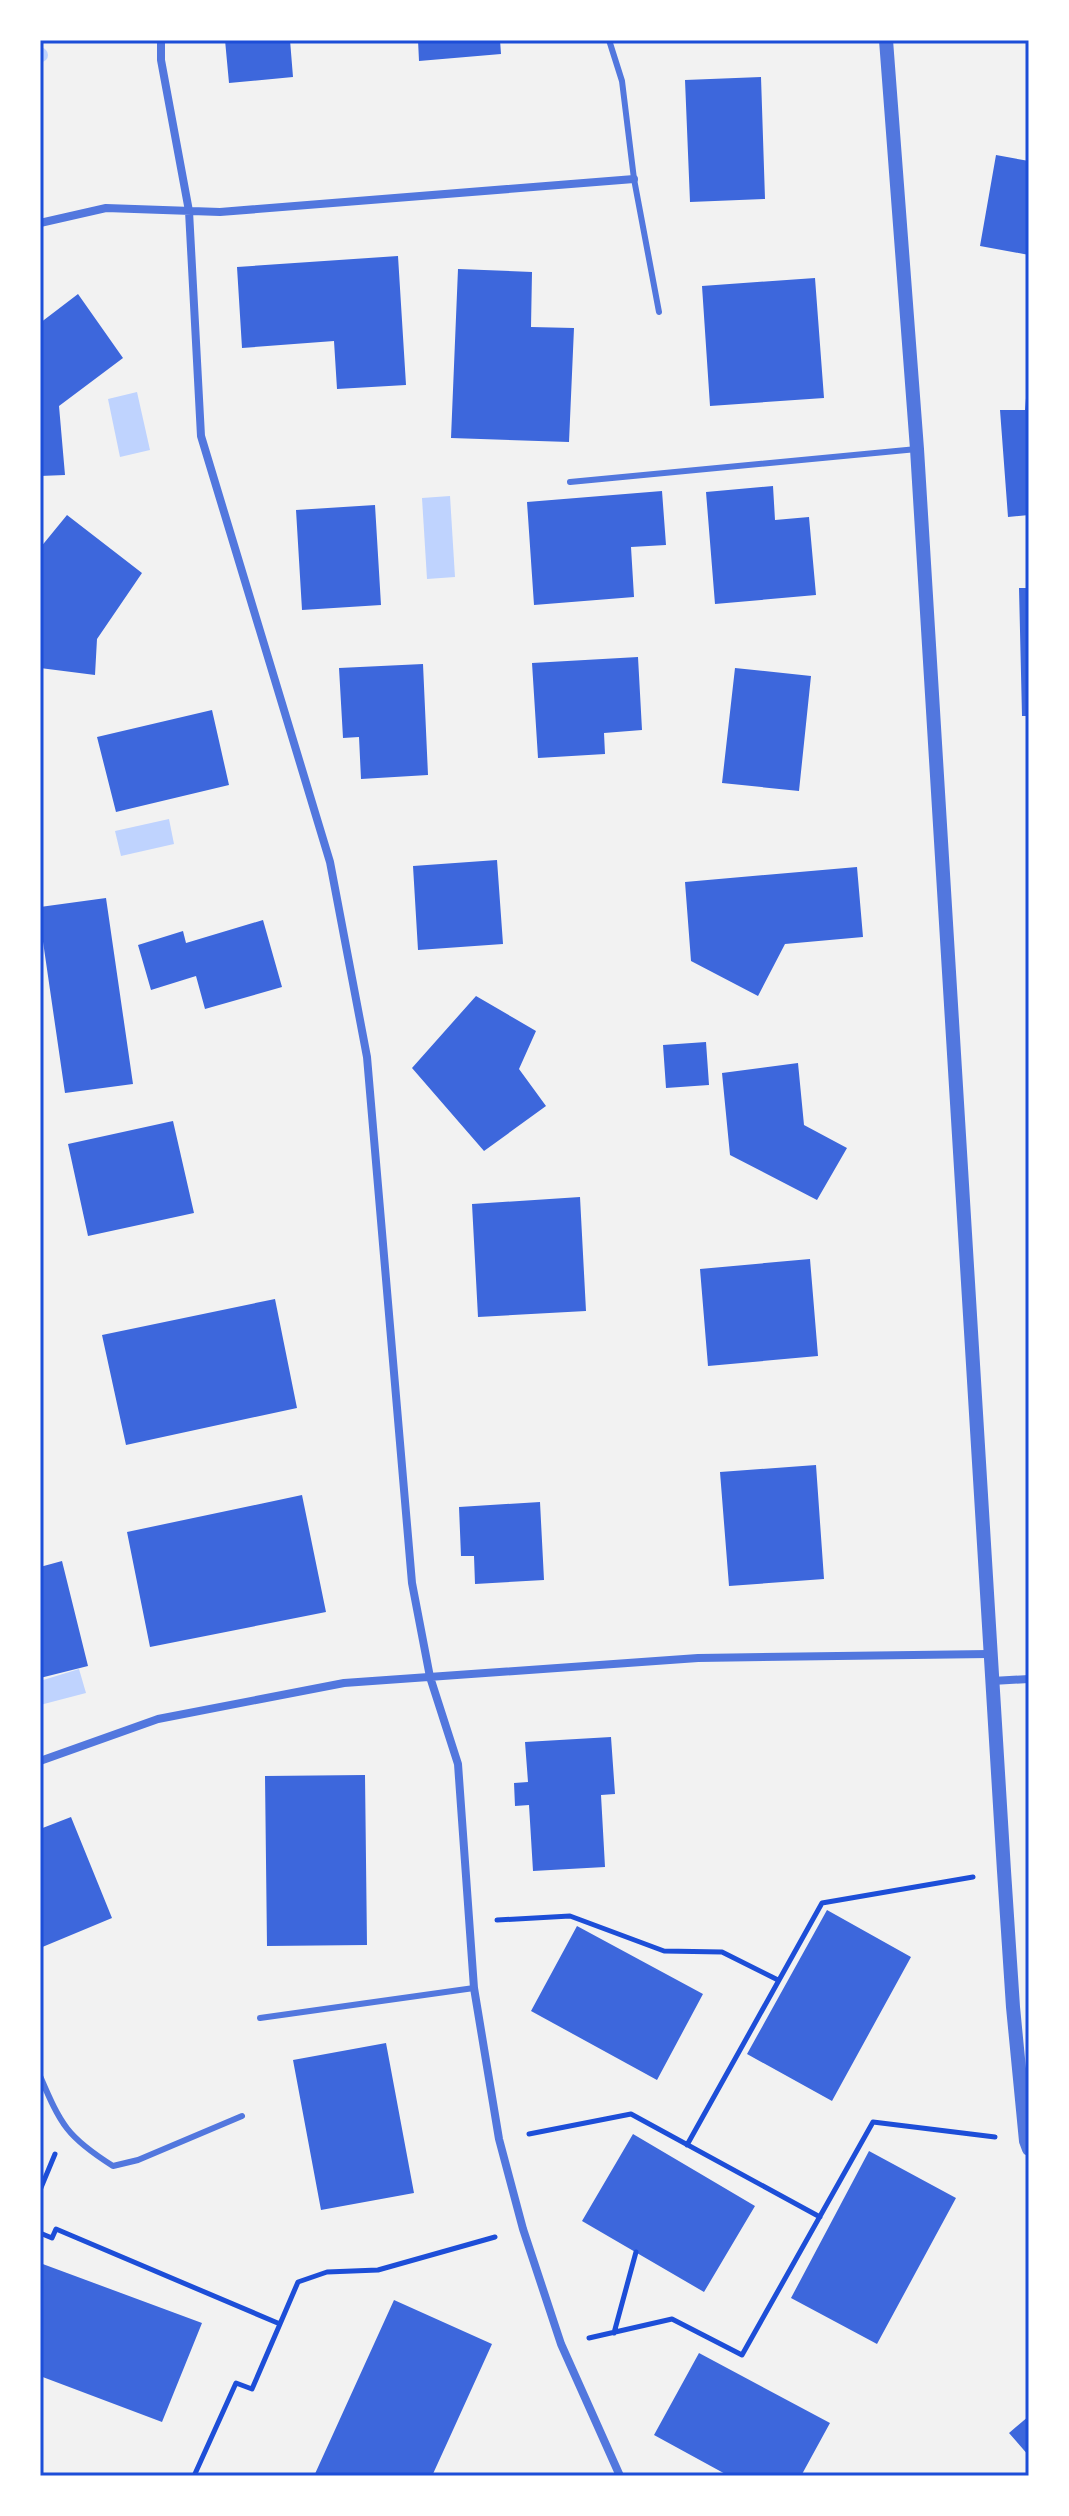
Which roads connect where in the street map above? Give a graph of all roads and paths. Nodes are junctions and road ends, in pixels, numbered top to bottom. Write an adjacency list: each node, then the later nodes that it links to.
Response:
1 (161, 40): 5 (street)
2 (609, 40): 4 (lane)
3 (886, 40): 8 (street)
4 (634, 179): 5 (street); 7 (lane)
5 (189, 211): 6 (street); 11 (street)
6 (40, 223)
7 (659, 312)
8 (917, 449): 9 (lane); 10 (street)
9 (570, 482)
10 (989, 1654): 11 (street); 13 (street)
11 (430, 1677): 14 (street); 16 (street)
12 (1029, 1679): 13 (street)
13 (991, 1681): 15 (street)
14 (40, 1761)
15 (1004, 1871): 17 (path); 24 (street)
16 (468, 1922): 17 (path); 18 (street)
17 (778, 1980): 23 (path)
18 (474, 1988): 19 (lane); 22 (street)
19 (260, 2018)
20 (40, 2076): 21 (lane)
21 (242, 2116)
22 (499, 2139): 23 (path); 26 (street)
23 (687, 2145): 25 (path)
24 (1028, 2145): 25 (path)
25 (820, 2217): 30 (path)
26 (523, 2229): 29 (path); 31 (street)
27 (40, 2233): 29 (path)
28 (636, 2252): 30 (path)
29 (280, 2324): 32 (path)
30 (614, 2333): 31 (path)
31 (561, 2344): 33 (street)
32 (194, 2476)
33 (620, 2476)

